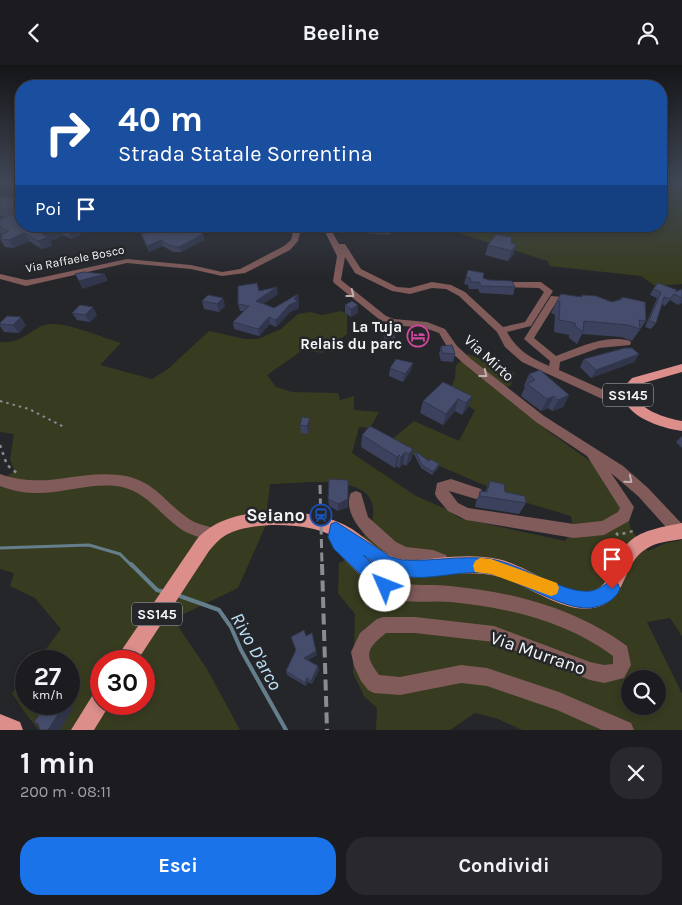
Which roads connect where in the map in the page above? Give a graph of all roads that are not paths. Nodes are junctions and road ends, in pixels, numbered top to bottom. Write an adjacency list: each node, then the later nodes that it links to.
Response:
1 (297, 232): 4 (street, Via Raffaele Bosco)
2 (328, 232): 14 (street, Via Mirto, one-way to 14)
3 (335, 232): 7 (street)
4 (0, 276)
5 (487, 282): 7 (street)
6 (584, 303): 9 (street)
7 (501, 330): 11 (street)
8 (626, 343): 9 (street)
9 (556, 360): 11 (street)
10 (682, 368): 12 (main road, SS145)
11 (553, 373): 12 (street)
12 (632, 402): 13 (main road, SS145)
13 (682, 426)
14 (593, 455): 16 (street); 19 (street, Via Mirto, one-way to 19)
15 (0, 480): 20 (street)
16 (476, 493)
17 (356, 497): 21 (street)
18 (336, 529): 20 (main road, SS145); 21 (main road, SS145); 27 (street, Via Murrano)
19 (680, 531): 21 (main road, SS145)
20 (213, 535): 22 (main road, SS145)
21 (444, 566)
22 (133, 650)
23 (92, 715): 26 (main road)
24 (0, 725): 25 (main road)
25 (12, 730)
26 (82, 730)
27 (624, 730)

